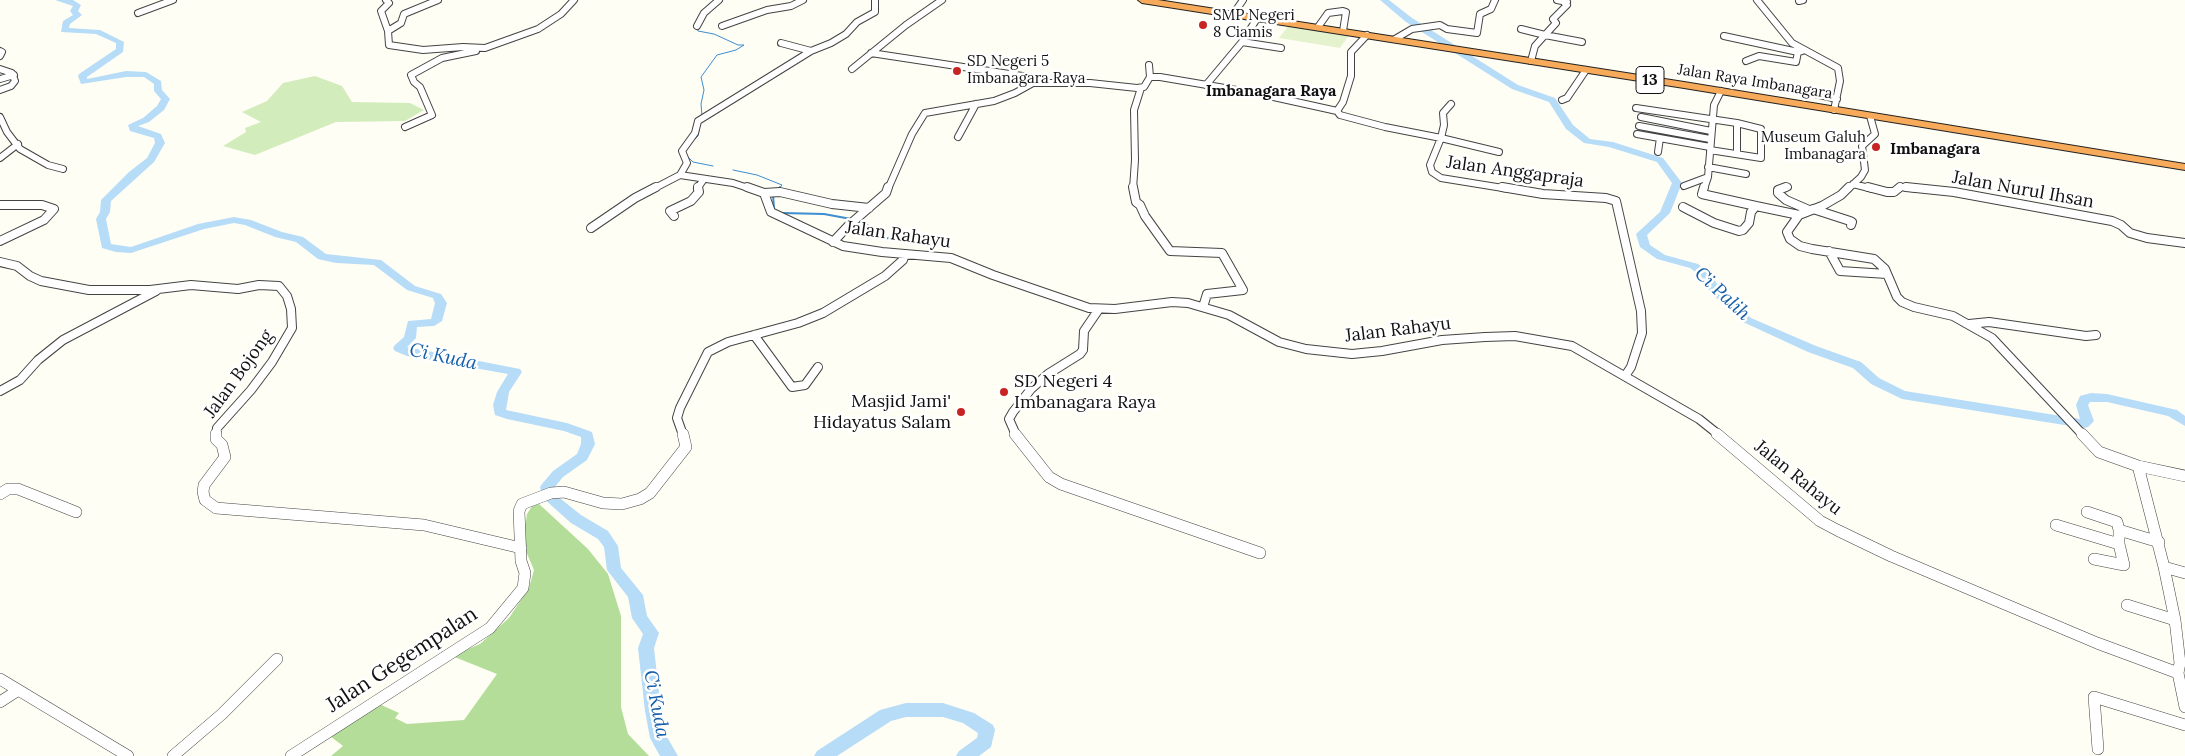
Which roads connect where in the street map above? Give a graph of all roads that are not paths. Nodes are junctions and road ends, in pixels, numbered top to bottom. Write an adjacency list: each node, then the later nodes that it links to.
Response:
1 (173, 0): 16 (street)
2 (386, 0): 24 (street)
3 (438, 0): 24 (street)
4 (574, 0): 33 (street)
5 (718, 0): 19 (street)
6 (803, 0): 20 (street)
7 (875, 0): 36 (street)
8 (942, 0): 38 (street)
9 (1142, 0): 17 (highway, Jalan Raya Imbanagara / 13)
10 (1243, 0): 17 (street)
11 (1496, 0): 22 (street)
12 (1557, 0): 27 (street)
13 (1757, 0): 37 (street)
14 (1803, 0): 15 (street)
15 (1799, 1)
16 (138, 13)
17 (1234, 13): 18 (highway, Jalan Raya Imbanagara / 13)
18 (1258, 17): 21 (highway, Jalan Raya Imbanagara / 13); 30 (street)
19 (697, 26)
20 (722, 26)
21 (1318, 27): 25 (highway, Jalan Raya Imbanagara / 13); 25 (street)
22 (1420, 28): 29 (street)
23 (1521, 29): 27 (street)
24 (388, 31): 33 (street)
25 (1343, 31): 26 (highway, Jalan Raya Imbanagara / 13)
26 (1368, 35): 29 (highway, Jalan Raya Imbanagara / 13); 60 (street)
27 (1545, 35): 31 (street); 40 (street)
28 (1724, 36): 37 (street)
29 (1395, 39): 40 (highway, Jalan Raya Imbanagara / 13)
30 (1242, 42): 34 (street); 50 (street)
31 (1582, 42)
32 (781, 43): 36 (street)
33 (486, 48): 68 (street)
34 (1281, 48)
35 (0, 51): 39 (street)
36 (811, 51): 64 (street)
37 (1801, 51): 41 (street); 55 (street)
38 (871, 53): 44 (street); 49 (street)
39 (0, 56)
40 (1531, 61): 45 (highway, Jalan Raya Imbanagara / 13)
41 (1746, 61)
42 (1149, 65): 47 (street)
43 (0, 68): 46 (street)
44 (852, 69)
45 (1586, 70): 54 (highway, Jalan Raya Imbanagara / 13); 56 (street)
46 (14, 74): 48 (street); 53 (street)
47 (1150, 77): 50 (street, Jalan Anggapraja); 52 (street)
48 (0, 79)
49 (1041, 81): 52 (street); 57 (street)
50 (1206, 84): 60 (street, Jalan Anggapraja)
51 (1816, 87): 55 (street)
52 (1141, 88): 112 (street)
53 (0, 90)
54 (1721, 91): 59 (highway, Jalan Raya Imbanagara / 13); 65 (street)
55 (1837, 99): 59 (street)
56 (1562, 100)
57 (976, 104): 70 (street); 98 (street)
58 (1451, 104): 71 (street)
59 (1834, 110): 61 (highway, Jalan Raya Imbanagara / 13)
60 (1337, 111): 71 (street, Jalan Anggapraja)
61 (1870, 116): 82 (highway, Jalan Raya Imbanagara / 13); 88 (street)
62 (0, 117): 74 (street)
63 (1641, 117): 65 (street); 67 (street); 69 (street)
64 (701, 119): 84 (street)
65 (1712, 120): 66 (street); 69 (street)
66 (1737, 123): 78 (street); 78 (street)
67 (1639, 126): 72 (street); 73 (street)
68 (405, 127)
69 (1711, 130): 73 (street)
70 (958, 137)
71 (1441, 138): 76 (street); 94 (street, Jalan Anggapraja)
72 (1660, 138): 75 (street); 77 (street)
73 (1710, 139): 75 (street)
74 (18, 144): 79 (street); 81 (street)
75 (1710, 149): 78 (street); 80 (street)
76 (1499, 152)
77 (1658, 152)
78 (1737, 153)
79 (0, 158)
80 (1708, 167): 83 (street); 85 (street)
81 (62, 168)
82 (2184, 169)
83 (1746, 174)
84 (680, 175): 86 (street); 103 (street)
85 (1708, 177): 87 (street); 91 (street)
86 (704, 179): 92 (street); 101 (street)
87 (1692, 183): 89 (street); 91 (street)
88 (1854, 184): 99 (street); 106 (street, Jalan Nurul Ihsan)
89 (1684, 186)
90 (1788, 186): 99 (street)
91 (1703, 188): 96 (street)
92 (764, 193): 98 (street); 105 (street, Jalan Rahayu)
93 (1623, 196): 94 (street)
94 (1616, 201): 118 (street)
95 (0, 205): 104 (street)
96 (1756, 206): 97 (street); 100 (street)
97 (1683, 207)
98 (869, 208): 105 (street)
99 (1811, 210): 100 (street); 102 (street)
100 (1799, 215): 107 (street)
101 (674, 216)
102 (1852, 226)
103 (591, 228)
104 (0, 242)
105 (833, 242): 108 (street, Jalan Rahayu)
106 (2185, 242)
107 (1829, 252): 110 (street); 110 (street)
108 (905, 254): 113 (street, Jalan Rahayu); 115 (street)
109 (0, 262): 111 (street, Jalan Bojong)
110 (1886, 274): 114 (street)
111 (162, 288): 119 (street); 130 (street, Jalan Bojong)
112 (1203, 307): 113 (street, Jalan Rahayu); 118 (street, Jalan Rahayu)
113 (1099, 309): 131 (street)
114 (1969, 324): 116 (street); 120 (street)
115 (754, 335): 117 (street); 130 (street, Jalan Gegempalan)
116 (2096, 335)
117 (818, 367)
118 (1625, 376): 138 (street, Jalan Rahayu)
119 (0, 391)
120 (2066, 418): 121 (street)
121 (2138, 466): 122 (street); 128 (street)
122 (2185, 476)
123 (0, 494): 124 (street)
124 (76, 512)
125 (2087, 512): 127 (street)
126 (2056, 525): 129 (street)
127 (2119, 530): 128 (street); 129 (street)
128 (2158, 542): 133 (street)
129 (2119, 544): 132 (street)
130 (521, 548): 147 (street, Jalan Gegempalan)
131 (1260, 553)
132 (2094, 559)
133 (2164, 567): 134 (street); 136 (street)
134 (2185, 573)
135 (2127, 605): 136 (street)
136 (2174, 620): 138 (street)
137 (277, 659): 146 (street)
138 (2178, 673): 142 (street)
139 (0, 679): 140 (street)
140 (17, 691): 141 (street); 145 (street)
141 (0, 702)
142 (2185, 707)
143 (2185, 725): 144 (street)
144 (2098, 749)
145 (128, 756)
146 (173, 756)
147 (291, 756)

